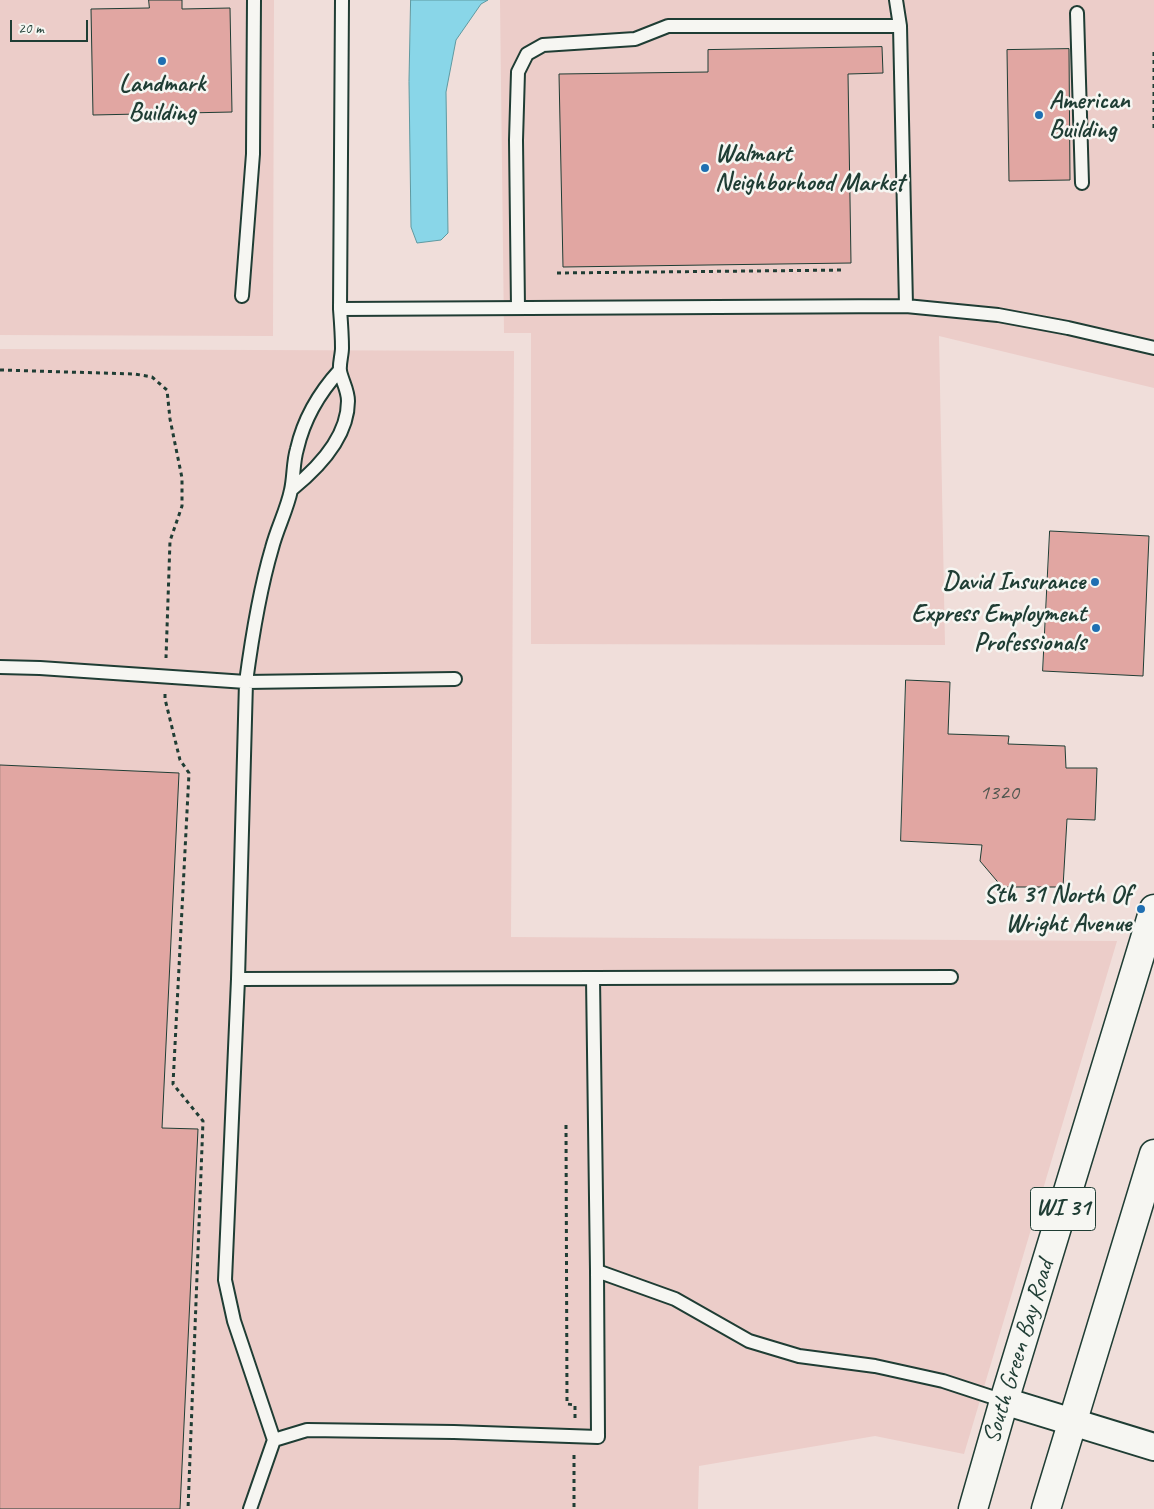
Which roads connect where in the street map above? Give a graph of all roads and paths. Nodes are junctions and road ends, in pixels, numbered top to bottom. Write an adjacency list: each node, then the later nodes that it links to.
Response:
1 (254, 0): 11 (lane)
2 (342, 0): 14 (lane)
3 (896, 0): 5 (lane)
4 (1077, 13): 8 (lane)
5 (900, 26): 12 (lane); 13 (lane)
6 (1154, 52): 7 (path)
7 (1154, 131)
8 (1082, 183)
9 (844, 270): 10 (path)
10 (557, 273)
11 (242, 296)
12 (906, 306): 13 (lane); 15 (lane)
13 (518, 308): 14 (lane)
14 (340, 309): 17 (lane)
15 (1154, 348)
16 (0, 370): 20 (path)
17 (340, 370): 18 (lane); 18 (lane)
18 (292, 489): 22 (lane)
19 (0, 667): 20 (lane)
20 (166, 676): 22 (lane); 35 (path)
21 (455, 679): 22 (lane)
22 (246, 682): 25 (lane)
23 (1154, 909): 30 (main road, South Green Bay Road / WI 31)
24 (951, 977): 26 (lane)
25 (238, 978): 26 (lane); 33 (lane)
26 (593, 978): 29 (lane)
27 (566, 1125): 32 (path)
28 (1154, 1154): 31 (main road, WI 31)
29 (597, 1271): 30 (lane); 32 (lane)
30 (1004, 1401): 31 (street); 38 (main road, South Green Bay Road / WI 31)
31 (1072, 1421): 34 (street); 39 (main road, WI 31)
32 (575, 1436): 33 (lane); 37 (path)
33 (274, 1440): 36 (lane)
34 (1154, 1447)
35 (188, 1509)
36 (250, 1509)
37 (574, 1509)
38 (973, 1509)
39 (1046, 1509)

